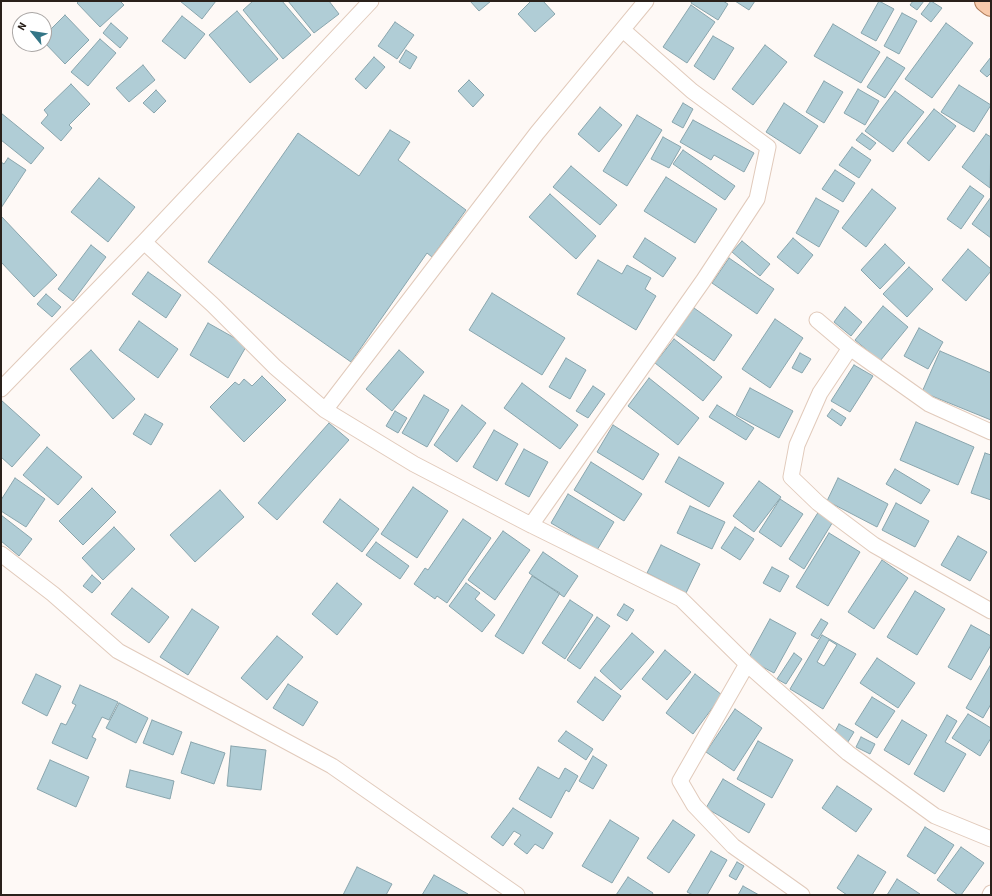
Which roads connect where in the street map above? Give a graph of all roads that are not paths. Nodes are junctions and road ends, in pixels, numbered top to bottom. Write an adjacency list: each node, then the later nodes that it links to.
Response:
1 (371, 1): 6 (street)
2 (646, 1): 5 (street)
3 (986, 1): 4 (main road)
4 (991, 5)
5 (623, 30): 10 (street); 12 (street)
6 (144, 242): 9 (street); 10 (street)
7 (818, 320): 8 (street)
8 (850, 348): 11 (street); 14 (street)
9 (1, 389)
10 (325, 410): 12 (street)
11 (991, 432)
12 (531, 525): 15 (street)
13 (1, 554): 17 (street)
14 (991, 611)
15 (746, 664): 16 (street); 18 (street)
16 (991, 839)
17 (517, 895)
18 (802, 895)

